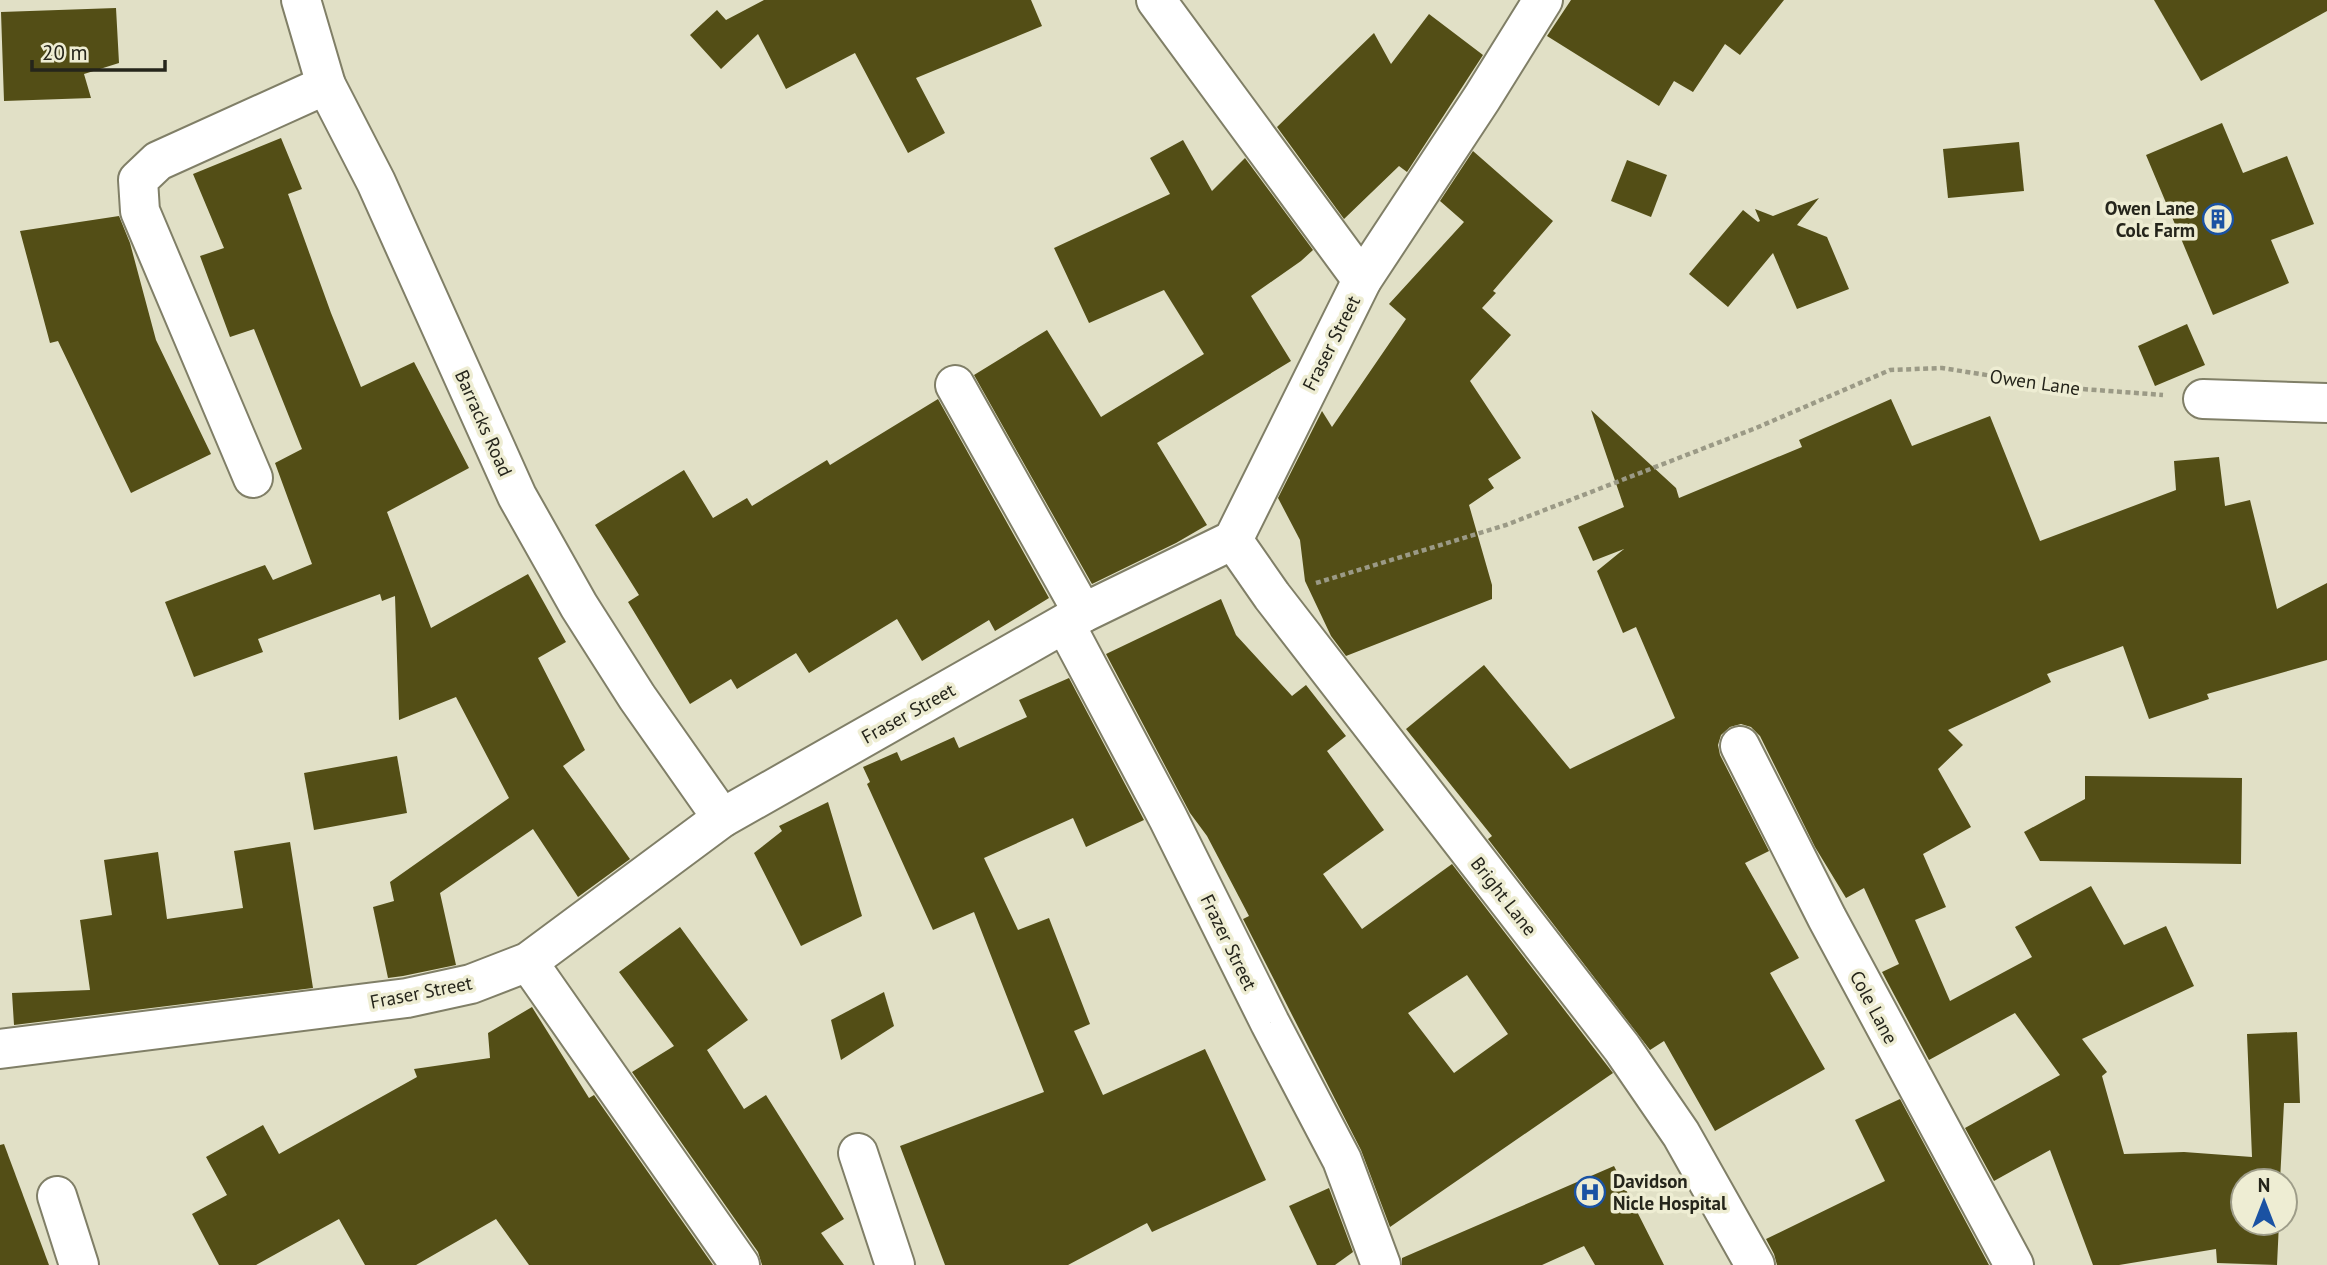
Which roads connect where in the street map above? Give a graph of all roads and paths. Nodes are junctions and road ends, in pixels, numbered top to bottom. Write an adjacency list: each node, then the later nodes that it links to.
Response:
1 (302, 0): 4 (street, Barracks Road)
2 (1156, 0): 5 (street)
3 (1543, 0): 5 (street, Fraser Street)
4 (326, 85): 9 (street); 14 (street, Barracks Road)
5 (1362, 280): 10 (street, Fraser Street)
6 (955, 386): 12 (street, Frazer Street)
7 (2203, 399): 8 (street); 11 (path, Owen Lane)
8 (2327, 403)
9 (253, 478)
10 (1233, 540): 11 (street, Bright Lane); 12 (street, Fraser Street)
11 (1272, 596): 23 (street, Bright Lane)
12 (1074, 619): 14 (street, Fraser Street); 22 (street, Frazer Street)
13 (1740, 746): 24 (street, Cole Lane)
14 (722, 818): 15 (street, Fraser Street)
15 (527, 962): 16 (street, Fraser Street); 20 (street)
16 (0, 1049)
17 (858, 1153): 21 (street)
18 (57, 1196): 19 (street)
19 (79, 1265)
20 (740, 1265)
21 (895, 1265)
22 (1381, 1265)
23 (1755, 1265)
24 (2014, 1265)

